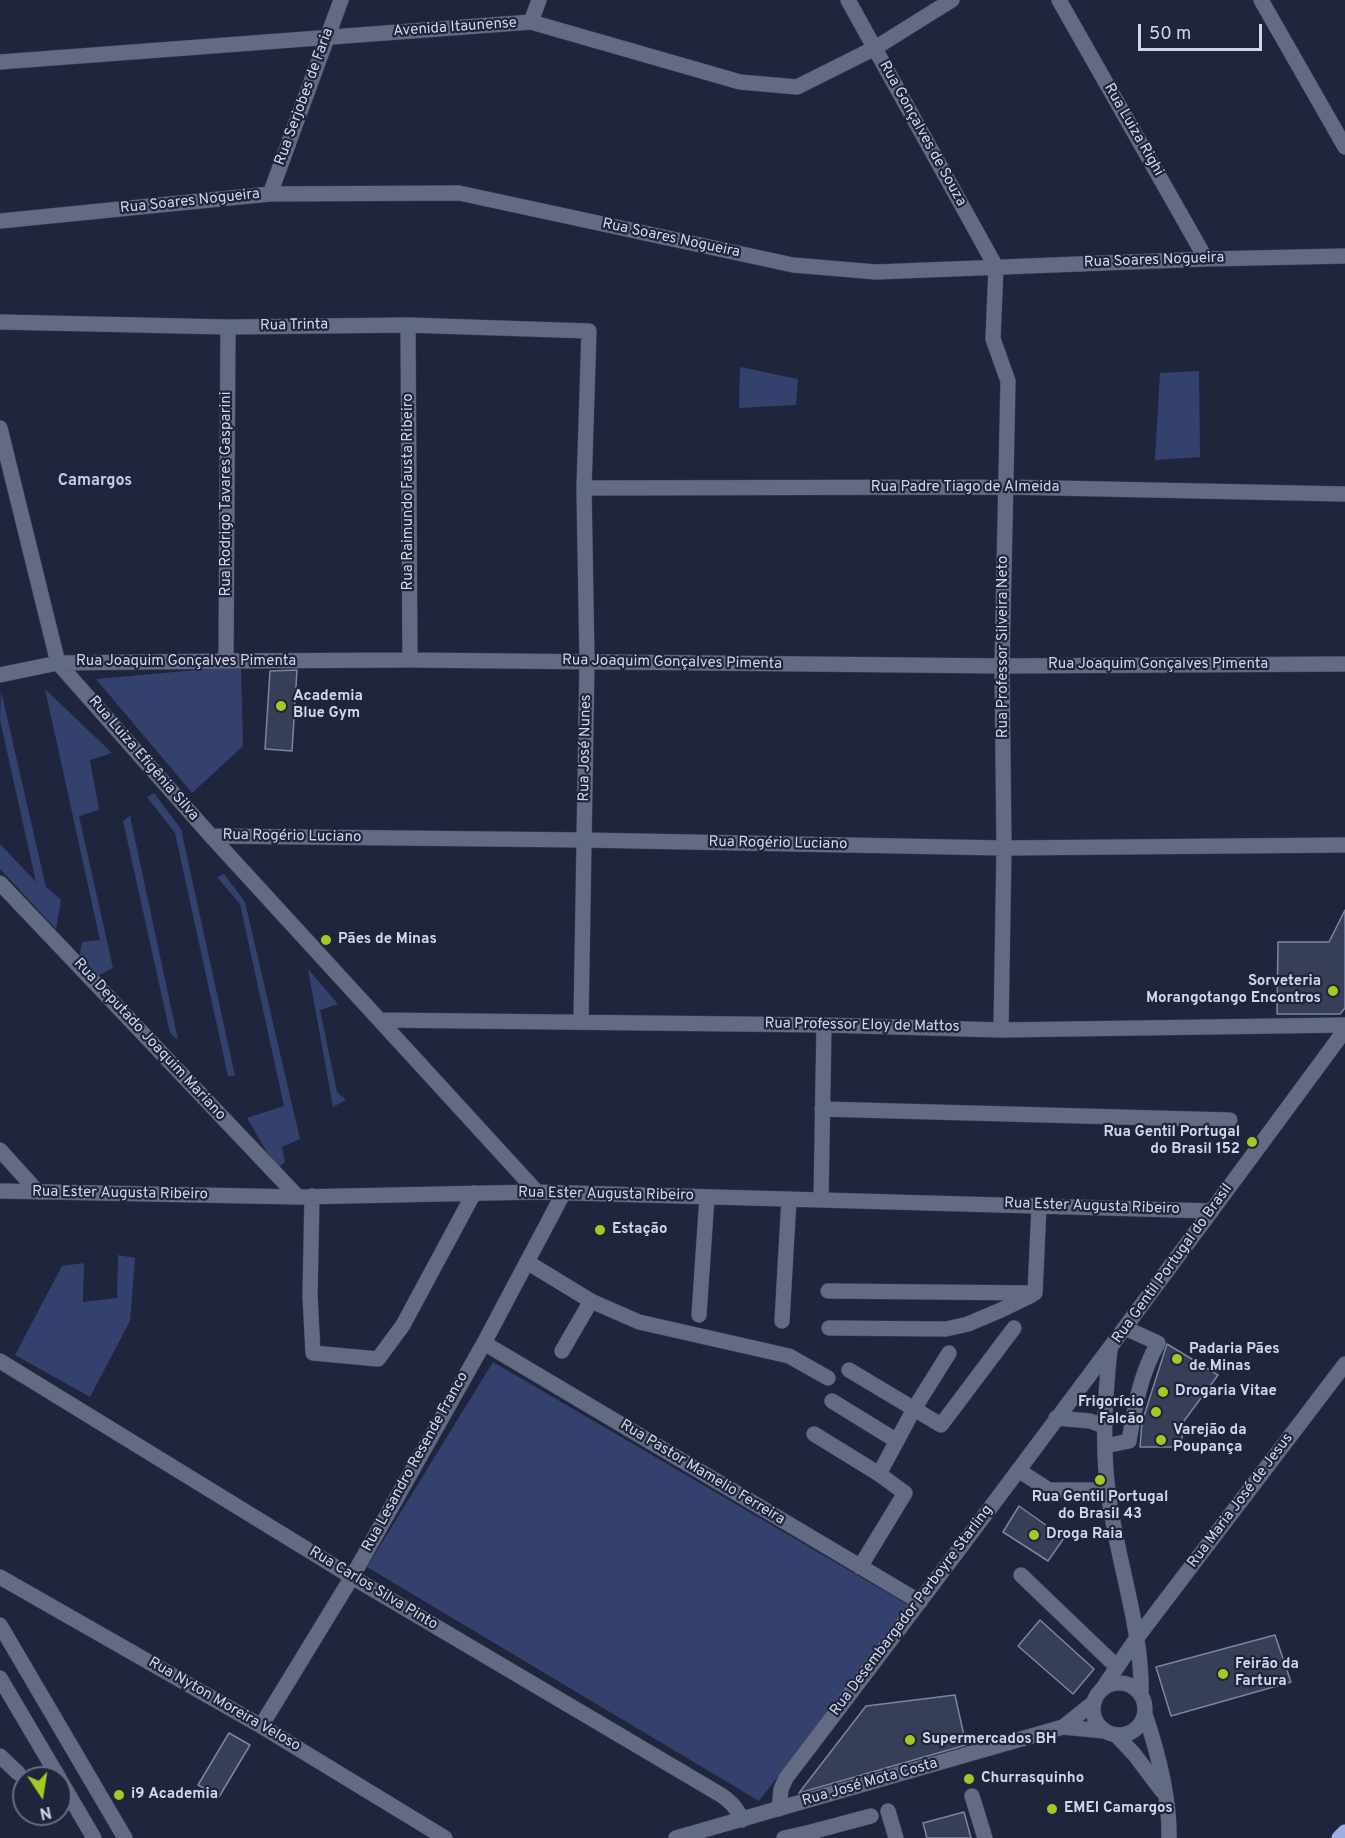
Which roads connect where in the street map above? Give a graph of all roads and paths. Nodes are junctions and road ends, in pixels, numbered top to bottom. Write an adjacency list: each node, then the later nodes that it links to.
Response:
1 (341, 0): 8 (street, Rua Serjobes de Faria)
2 (540, 0): 7 (street)
3 (848, 0): 9 (street, Rua Gonçalves de Souza)
4 (952, 0): 9 (street, Avenida Itaunense)
5 (1059, 0): 15 (street, Rua Luiza Righi)
6 (1261, 0): 11 (street)
7 (531, 22): 8 (street, Avenida Itaunense); 9 (street, Avenida Itaunense)
8 (326, 37): 10 (street, Avenida Itaunense); 12 (street, Rua Serjobes de Faria)
9 (874, 48): 16 (street, Rua Gonçalves de Souza)
10 (0, 62)
11 (1345, 147)
12 (270, 194): 13 (street, Rua Soares Nogueira); 16 (street, Rua Soares Nogueira)
13 (0, 221)
14 (1345, 256): 15 (street, Rua Soares Nogueira)
15 (1206, 259): 16 (street, Rua Soares Nogueira)
16 (996, 267): 22 (street, Rua Professor Silveira Neto)
17 (0, 322): 19 (street, Rua Trinta)
18 (408, 325): 19 (street, Rua Trinta); 20 (street, Rua Trinta); 26 (street, Rua Raimundo Fausta Ribeiro)
19 (228, 327): 27 (street, Rua Rodrigo Tavares Gasparini)
20 (589, 331): 24 (street, Rua José Nunes)
21 (0, 428): 23 (street, Rua Luiza Efigênia Silva)
22 (1005, 487): 24 (street, Rua Padre Tiago de Almeida); 25 (street, Rua Padre Tiago de Almeida); 31 (street, Rua Professor Silveira Neto)
23 (7, 488): 29 (street, Rua Luiza Efigênia Silva)
24 (584, 488): 28 (street, Rua José Nunes)
25 (1345, 494)
26 (410, 660): 27 (street, Rua Joaquim Gonçalves Pimenta); 28 (street, Rua Joaquim Gonçalves Pimenta)
27 (226, 661): 29 (street, Rua Joaquim Gonçalves Pimenta)
28 (587, 662): 31 (street, Rua Joaquim Gonçalves Pimenta); 34 (street, Rua José Nunes)
29 (58, 663): 32 (street, Rua Joaquim Gonçalves Pimenta); 33 (street, Rua Luiza Efigênia Silva)
30 (1345, 664): 31 (street, Rua Joaquim Gonçalves Pimenta)
31 (1002, 666): 36 (street, Rua Professor Silveira Neto)
32 (0, 675)
33 (210, 836): 34 (street, Rua Rogério Luciano); 38 (street, Rua Luiza Efigênia Silva)
34 (584, 840): 36 (street, Rua Rogério Luciano); 39 (street, Rua José Nunes)
35 (1345, 845): 36 (street, Rua Rogério Luciano)
36 (1004, 848): 42 (street, Rua Professor Silveira Neto)
37 (0, 883): 51 (street, Rua Deputado Joaquim Mariano)
38 (380, 1020): 39 (street, Rua Professor Eloy de Mattos); 48 (street, Rua Luiza Efigênia Silva)
39 (581, 1022): 40 (street, Rua Professor Eloy de Mattos)
40 (824, 1025): 42 (street, Rua Professor Eloy de Mattos); 43 (street)
41 (1345, 1028): 42 (street, Rua Professor Eloy de Mattos); 56 (street, Rua Gentil Portugal do Brasil)
42 (1001, 1030)
43 (822, 1109): 44 (street); 54 (street)
44 (1230, 1120)
45 (0, 1150): 47 (street)
46 (0, 1191): 47 (street, Rua Ester Augusta Ribeiro)
47 (38, 1192): 51 (street, Rua Ester Augusta Ribeiro)
48 (537, 1192): 49 (street, Rua Ester Augusta Ribeiro); 50 (street, Rua Ester Augusta Ribeiro)
49 (474, 1193): 51 (street, Rua Ester Augusta Ribeiro); 51 (street)
50 (563, 1194): 52 (street, Rua Ester Augusta Ribeiro); 57 (street, Rua Lesandro Resende Franco)
51 (305, 1197)
52 (707, 1197): 53 (street, Rua Ester Augusta Ribeiro); 61 (street)
53 (789, 1199): 54 (street, Rua Ester Augusta Ribeiro); 62 (street)
54 (821, 1200): 55 (street, Rua Ester Augusta Ribeiro)
55 (1039, 1206): 56 (street, Rua Ester Augusta Ribeiro); 59 (street)
56 (1212, 1211): 65 (street, Rua Gentil Portugal do Brasil)
57 (527, 1262): 60 (street); 66 (street, Rua Lesandro Resende Franco)
58 (828, 1291): 59 (street)
59 (1035, 1293): 63 (street)
60 (591, 1301): 68 (street); 73 (street)
61 (699, 1315)
62 (782, 1321)
63 (829, 1328)
64 (1014, 1328): 75 (street)
65 (1125, 1329): 67 (street, Rua Gentil Portugal do Brasil); 80 (street)
66 (484, 1343): 84 (street, Rua Pastor Mamelio Ferreira); 86 (street, Rua Lesandro Resende Franco)
67 (1110, 1349): 76 (street, Rua Desembargador Perboyre Starling); 77 (street, Rua Gentil Portugal do Brasil)
68 (562, 1351)
69 (949, 1353): 75 (street)
70 (0, 1361): 86 (street, Rua Carlos Silva Pinto)
71 (1345, 1364): 90 (street, Rua Maria José de Jesus)
72 (849, 1370): 75 (street)
73 (828, 1378)
74 (831, 1401): 79 (street)
75 (914, 1409): 79 (street)
76 (1056, 1418): 77 (street); 81 (street, Rua Desembargador Perboyre Starling)
77 (1104, 1426): 80 (street, Rua Gentil Portugal do Brasil)
78 (814, 1434): 82 (street)
79 (897, 1441): 82 (street)
80 (1105, 1446): 83 (street, Rua Gentil Portugal do Brasil)
81 (1018, 1470): 83 (street); 88 (street, Rua Desembargador Perboyre Starling)
82 (879, 1474): 84 (street)
83 (1108, 1491): 90 (street, Rua Gentil Portugal do Brasil)
84 (860, 1567): 88 (street, Rua Pastor Mamelio Ferreira)
85 (1021, 1575): 91 (street)
86 (352, 1576): 97 (street, Rua Lesandro Resende Franco); 109 (street, Rua Carlos Silva Pinto)
87 (0, 1577): 97 (street, Rua Nyton Moreira Veloso)
88 (920, 1602): 106 (street, Rua Desembargador Perboyre Starling)
89 (0, 1625): 113 (street)
90 (1136, 1639): 91 (street); 94 (street, Rua Gentil Portugal do Brasil)
91 (1117, 1667): 93 (street)
92 (0, 1678): 101 (street)
93 (1103, 1688): 94 (street); 95 (street)
94 (1141, 1695): 96 (street)
95 (1093, 1703): 98 (street, Rua José Mota Costa); 99 (street)
96 (1145, 1714): 99 (street); 103 (street)
97 (261, 1726): 114 (street, Rua Nyton Moreira Veloso)
98 (1063, 1727): 99 (street, Rua José Mota Costa); 106 (street, Rua José Mota Costa)
99 (1110, 1733): 103 (street)
100 (0, 1756): 102 (street)
101 (52, 1766)
102 (12, 1767)
103 (1165, 1795): 119 (street)
104 (972, 1796): 118 (street)
105 (72, 1800): 112 (street)
106 (779, 1809): 109 (street, Rua José Mota Costa)
107 (888, 1811): 117 (street)
108 (871, 1816): 111 (street)
109 (741, 1820): 115 (street, Rua José Mota Costa)
110 (1345, 1832): 120 (main road)
111 (812, 1835): 116 (street)
112 (94, 1838)
113 (125, 1838)
114 (445, 1838)
115 (676, 1838)
116 (784, 1838)
117 (896, 1838)
118 (985, 1838)
119 (1169, 1838)
120 (1339, 1838)

